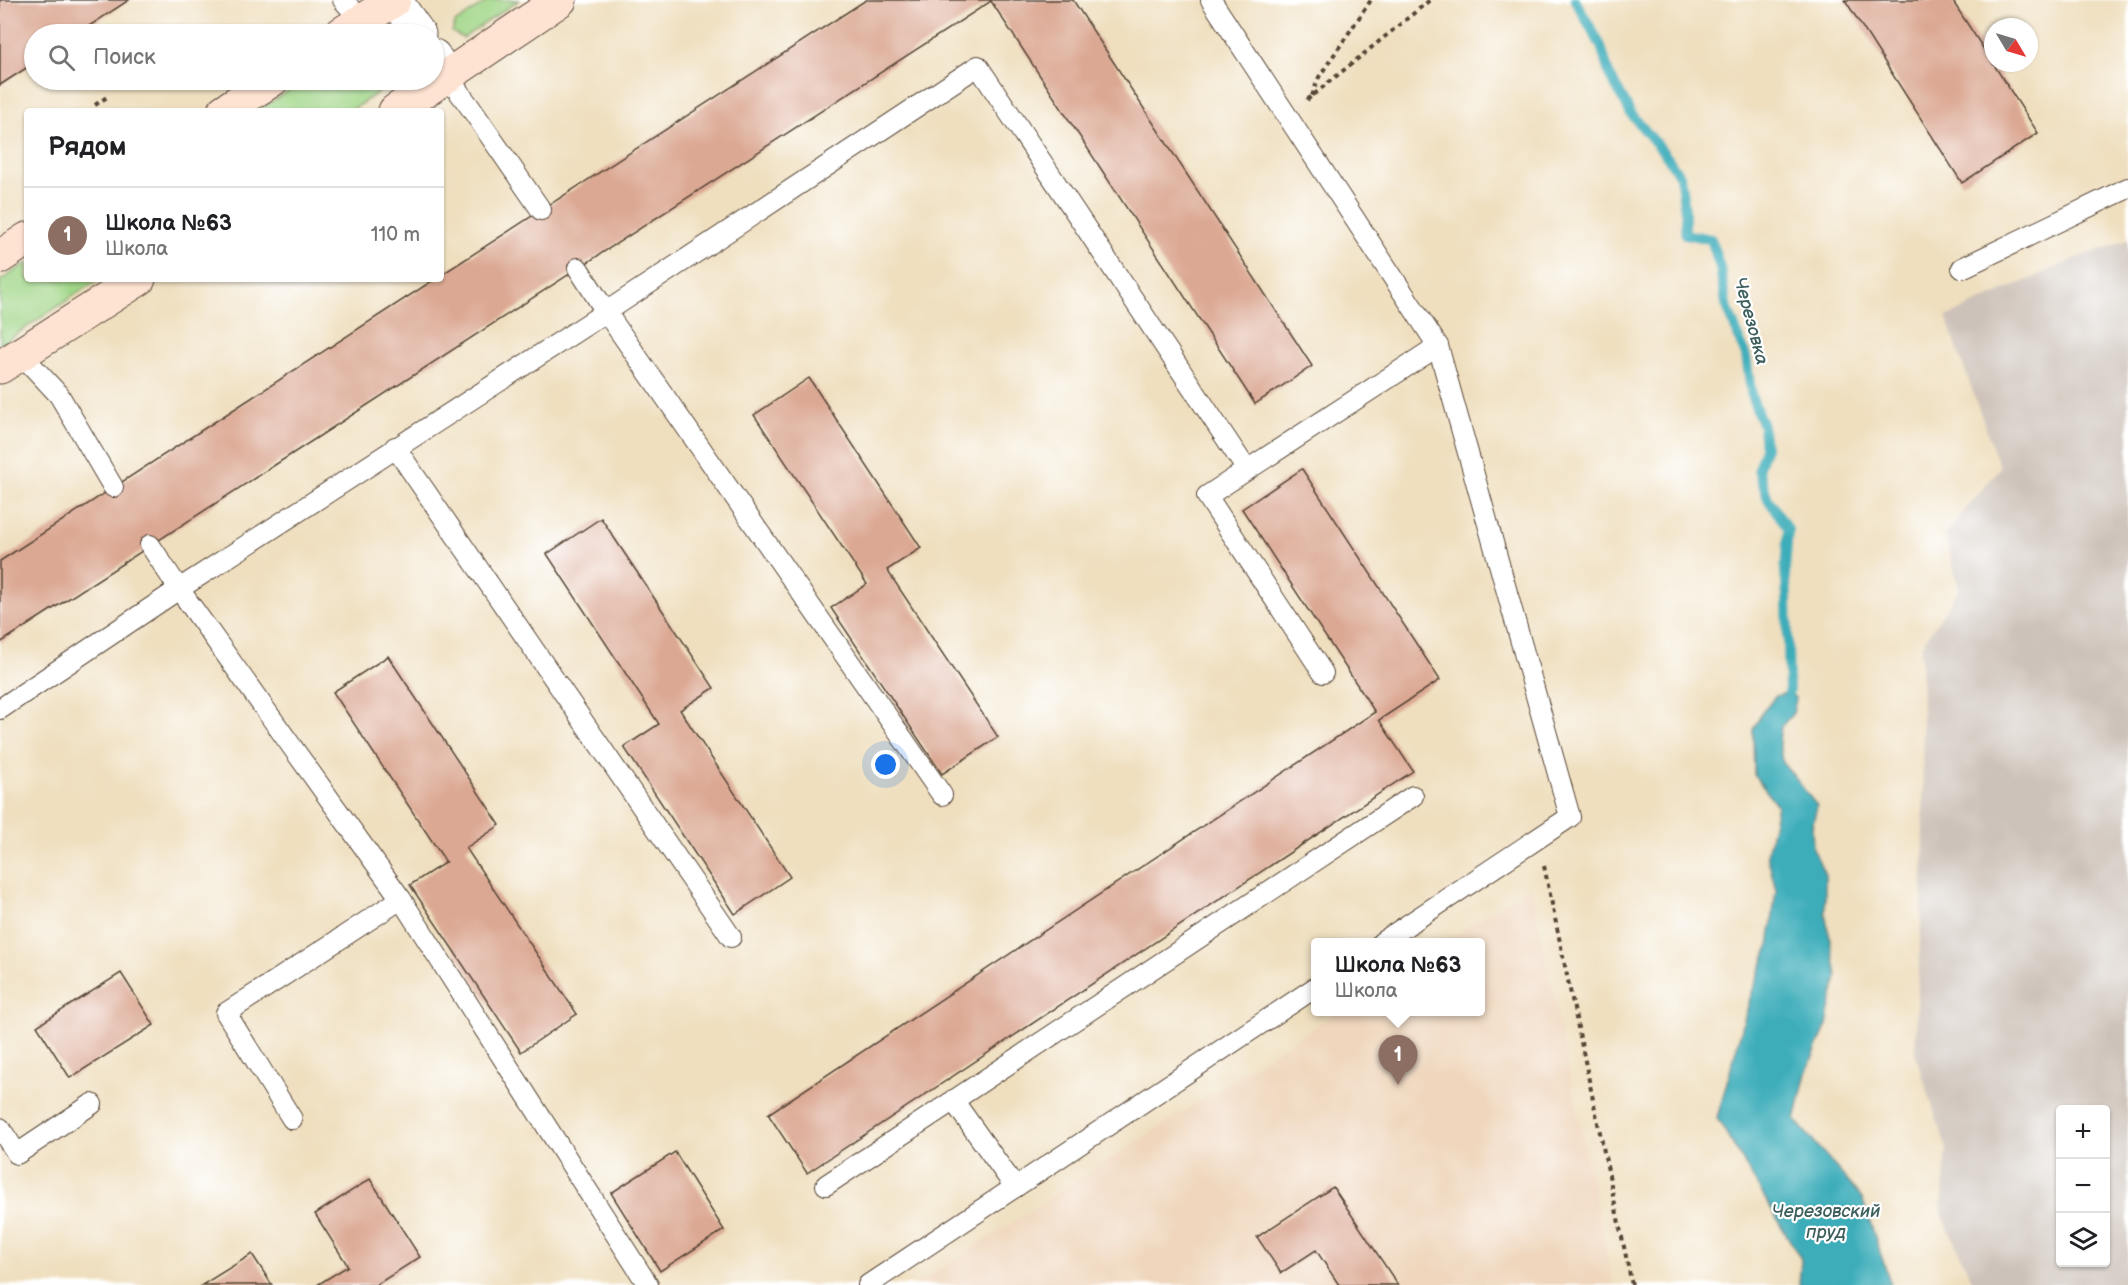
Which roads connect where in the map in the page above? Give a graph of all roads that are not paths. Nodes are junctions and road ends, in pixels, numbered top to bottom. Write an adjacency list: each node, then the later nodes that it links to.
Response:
1 (395, 0): 4 (main road); 5 (street)
2 (560, 0): 6 (main road)
3 (1211, 0): 20 (lane)
4 (349, 18)
5 (412, 24)
6 (444, 64)
7 (444, 71): 13 (lane)
8 (257, 90): 10 (main road)
9 (416, 90): 11 (main road)
10 (229, 108)
11 (398, 108)
12 (2128, 188): 17 (lane)
13 (541, 210)
14 (24, 241): 15 (main road)
15 (0, 257)
16 (578, 268): 19 (lane)
17 (1962, 268)
18 (134, 282): 21 (main road)
19 (606, 312): 22 (lane); 23 (lane); 29 (lane)
20 (1438, 346): 23 (lane); 33 (lane)
21 (10, 360): 24 (lane)
22 (395, 447): 26 (lane); 32 (lane)
23 (1247, 470): 27 (lane)
24 (113, 487)
25 (150, 545): 26 (lane)
26 (178, 589): 28 (lane); 31 (lane)
27 (1323, 673)
28 (0, 709)
29 (942, 795)
30 (1413, 796): 35 (lane)
31 (401, 898): 37 (lane); 41 (lane)
32 (731, 937)
33 (1388, 938)
34 (1311, 990): 40 (lane)
35 (953, 1100): 39 (lane); 40 (lane)
36 (92, 1104): 38 (lane)
37 (292, 1119)
38 (0, 1128)
39 (826, 1185)
40 (1016, 1187): 42 (lane)
41 (648, 1285)
42 (868, 1285)

